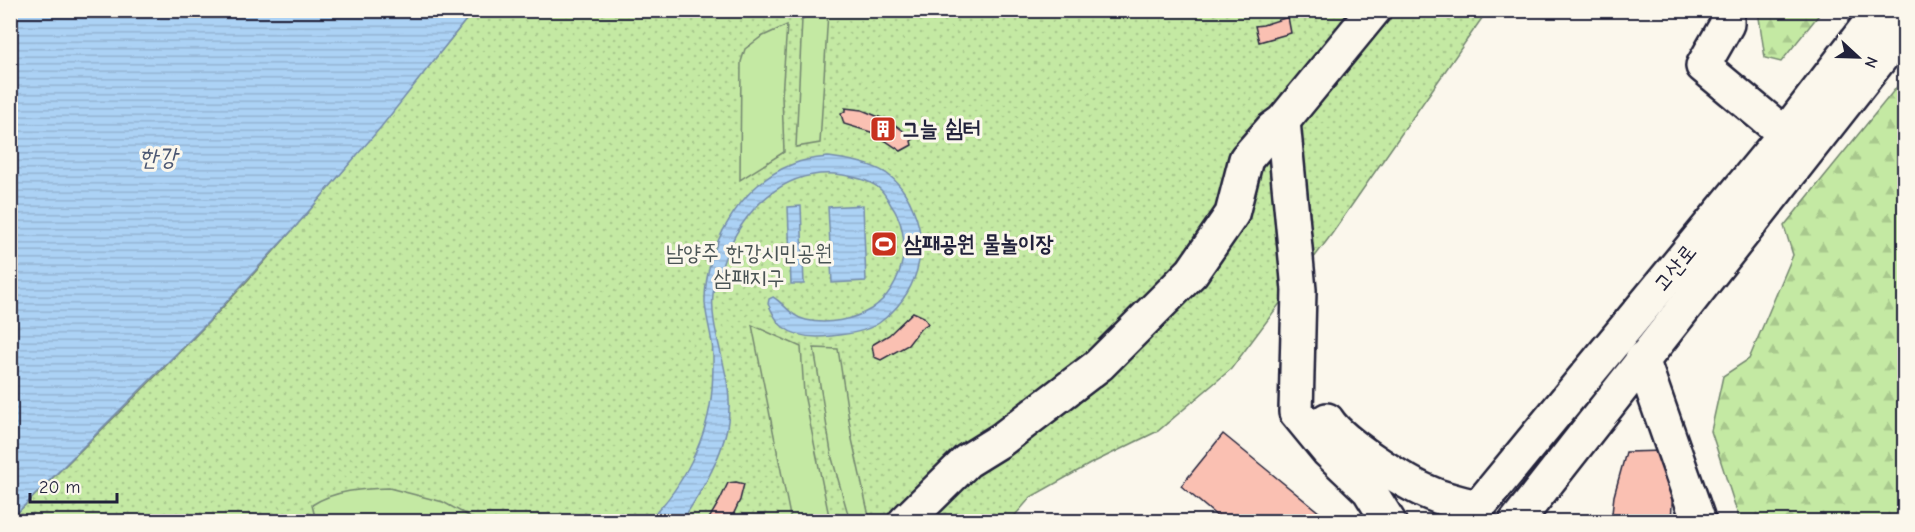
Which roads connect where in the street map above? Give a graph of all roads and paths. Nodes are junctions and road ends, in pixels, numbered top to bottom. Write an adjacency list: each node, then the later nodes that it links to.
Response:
1 (1374, 10): 5 (street)
2 (1727, 10): 6 (street)
3 (1881, 10): 6 (street, 고산로)
4 (1905, 28): 8 (street, 고산로)
5 (1283, 121): 7 (street); 10 (street)
6 (1785, 134): 9 (street, 고산로)
7 (1299, 290): 9 (street); 11 (street)
8 (1642, 359): 12 (street, 고산로); 13 (street)
9 (1471, 514)
10 (905, 522)
11 (1389, 522)
12 (1516, 522)
13 (1699, 522)

